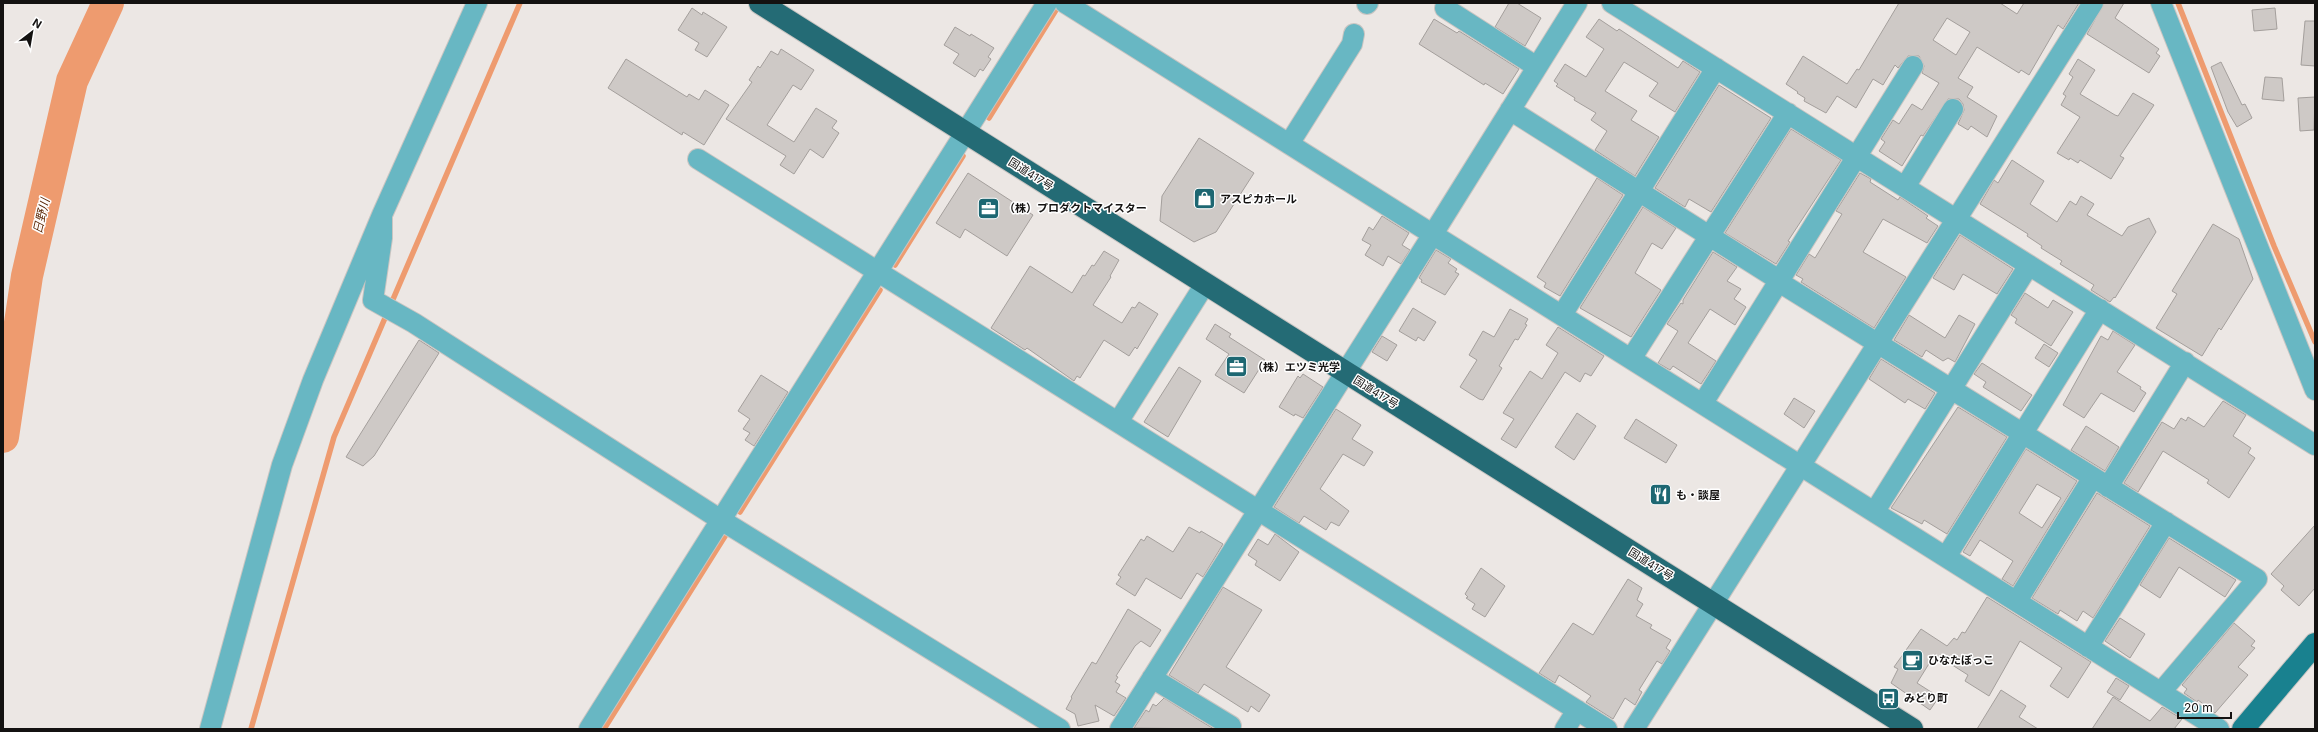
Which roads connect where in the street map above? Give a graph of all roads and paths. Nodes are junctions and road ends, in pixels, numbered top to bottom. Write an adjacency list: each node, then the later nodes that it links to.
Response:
1 (477, 3): 23 (street)
2 (760, 3): 17 (highway, 国道417号)
3 (1047, 3): 17 (street)
4 (1065, 3): 18 (street)
5 (1576, 3): 12 (street)
6 (1612, 3): 13 (street)
7 (2092, 3): 24 (street)
8 (2160, 4): 38 (street)
9 (1446, 8): 12 (street)
10 (1354, 34): 18 (street)
11 (1913, 66): 19 (street)
12 (1537, 67): 15 (street)
13 (1716, 68): 16 (street); 22 (street)
14 (1953, 109): 21 (street)
15 (1510, 110): 22 (street); 25 (street)
16 (1788, 113): 19 (street); 26 (street)
17 (966, 133): 28 (street); 30 (highway, 国道417号)
18 (1290, 144): 25 (street)
19 (1856, 156): 21 (street); 29 (street)
20 (698, 159): 28 (street)
21 (1905, 187): 24 (street)
22 (1638, 191): 26 (street); 32 (street)
23 (382, 215): 47 (street); 58 (street)
24 (1956, 220): 27 (street); 33 (street)
25 (1434, 234): 32 (street); 36 (street)
26 (1709, 236): 29 (street); 34 (street)
27 (2029, 265): 31 (street); 37 (street)
28 (879, 271): 40 (street); 47 (street)
29 (1779, 280): 33 (street); 39 (street)
30 (1205, 284): 36 (highway, 国道417号); 40 (street)
31 (2100, 309): 35 (street); 41 (street)
32 (1562, 315): 34 (street)
33 (1878, 344): 37 (street); 43 (street)
34 (1631, 358): 39 (street)
35 (2185, 362): 42 (street); 44 (street)
36 (1346, 373): 45 (street); 51 (highway, 国道417号)
37 (1951, 389): 41 (street); 46 (street)
38 (2315, 390)
39 (1703, 403): 43 (street)
40 (1118, 422): 45 (street)
41 (2023, 434): 44 (street); 49 (street)
42 (2315, 445)
43 (1802, 465): 46 (street); 51 (street)
44 (2101, 482): 48 (street); 50 (street)
45 (1258, 510): 54 (street); 56 (street)
46 (1875, 512): 49 (street)
47 (721, 520): 59 (street); 60 (street)
48 (2166, 522): 53 (street); 55 (street)
49 (1946, 557): 50 (street)
50 (2016, 601): 53 (street)
51 (1715, 603): 64 (street); 65 (highway, 国道417号)
52 (2315, 644): 67 (main road)
53 (2088, 647): 55 (street)
54 (1152, 678): 57 (street); 61 (street)
55 (2161, 692): 66 (street)
56 (1577, 710): 62 (street); 63 (street)
57 (1231, 726)
58 (210, 729)
59 (589, 729)
60 (1060, 729)
61 (1120, 729)
62 (1565, 729)
63 (1607, 729)
64 (1634, 729)
65 (1912, 729)
66 (2219, 729)
67 (2243, 729)

